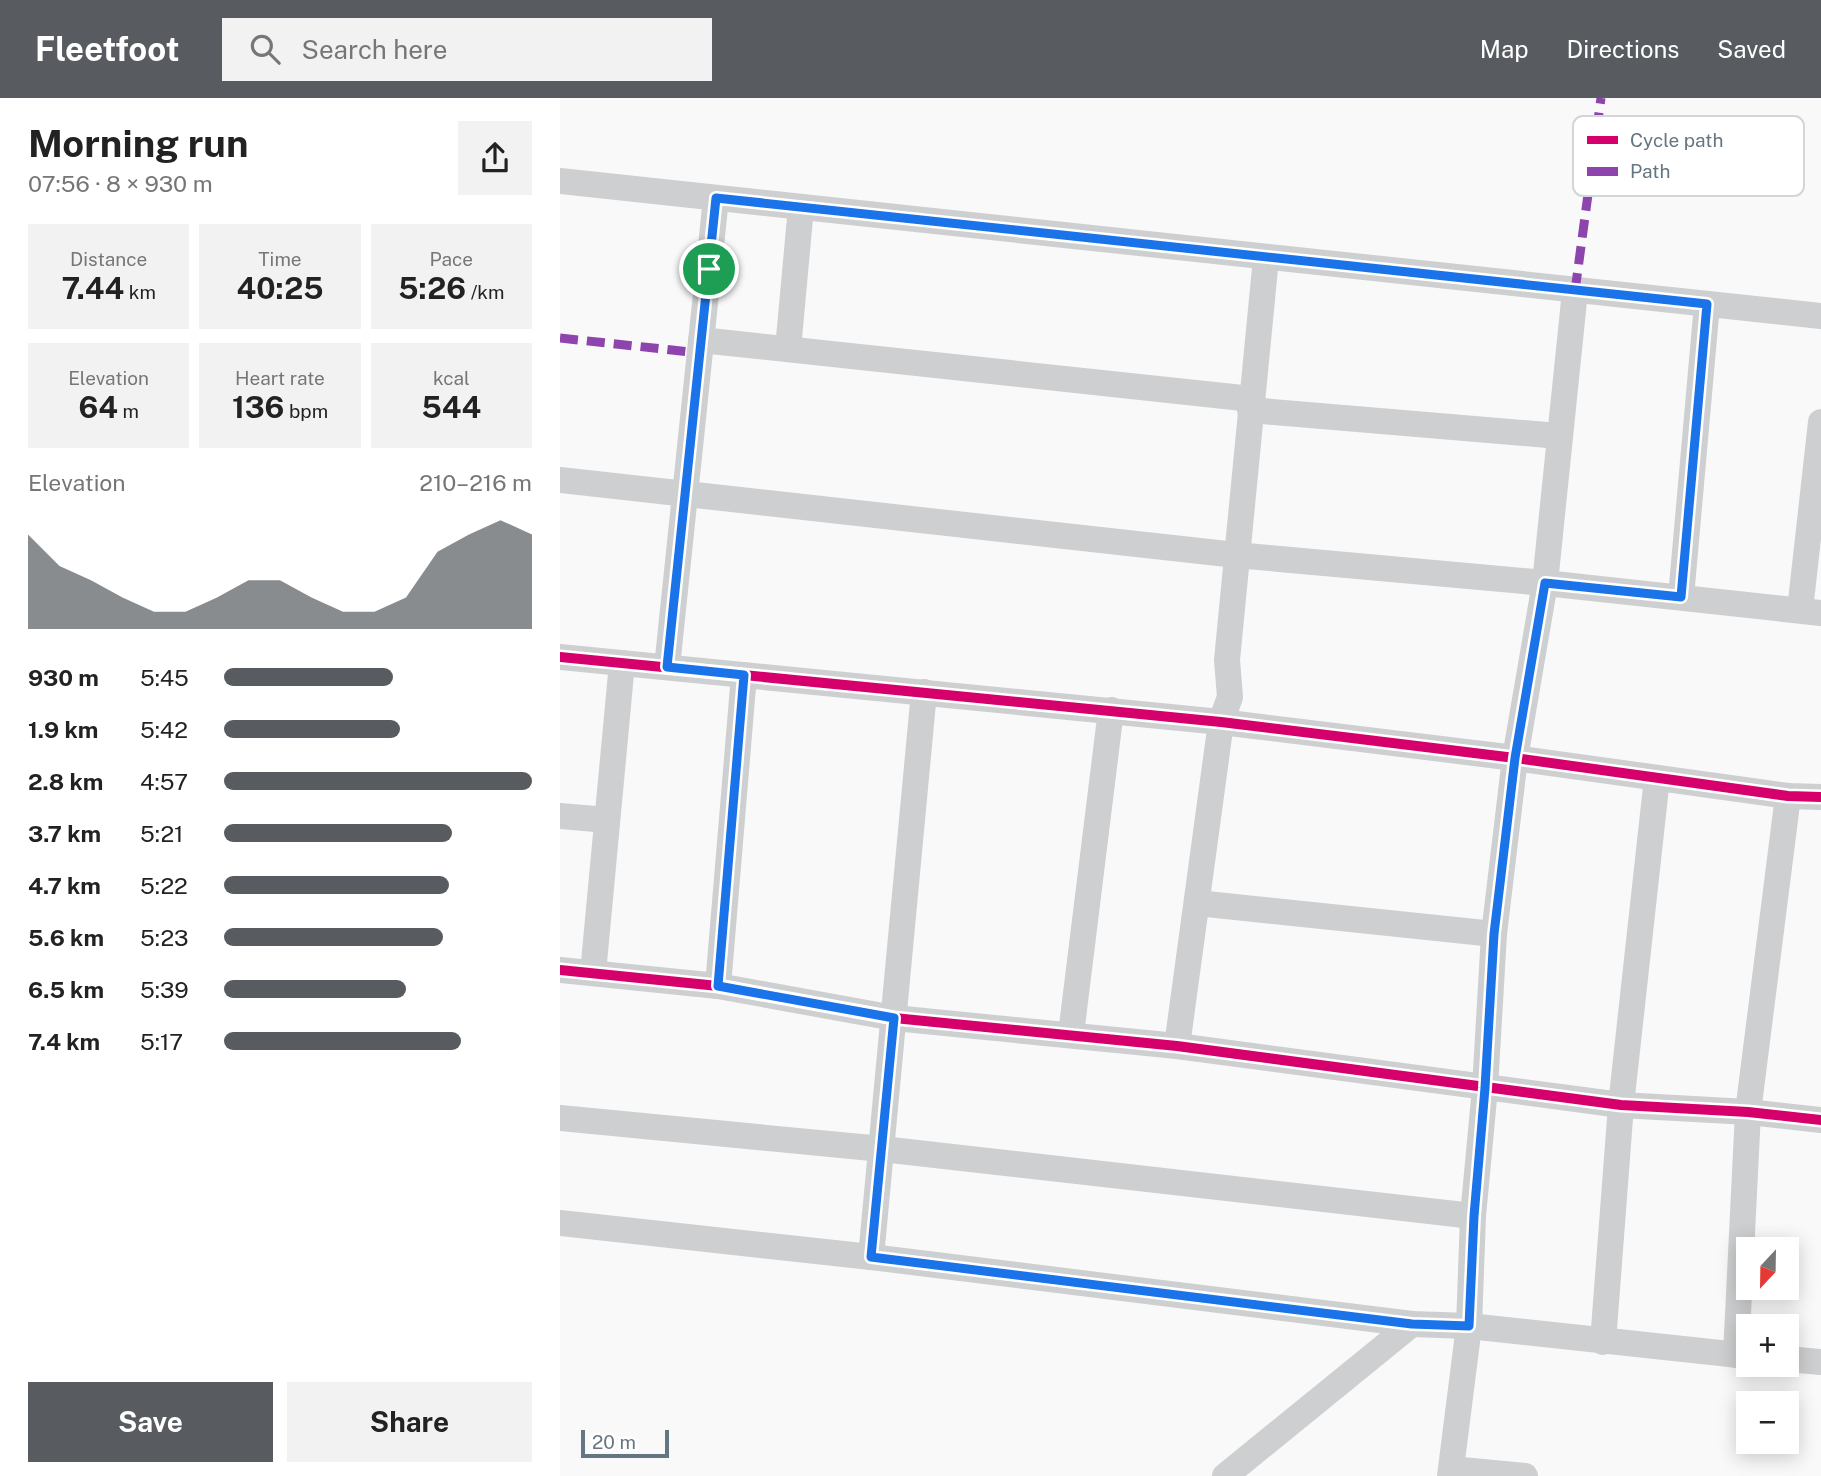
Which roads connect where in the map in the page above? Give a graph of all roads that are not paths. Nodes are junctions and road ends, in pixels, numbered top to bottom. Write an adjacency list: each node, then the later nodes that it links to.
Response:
1 (560, 181): 2 (street)
2 (716, 198): 3 (street); 8 (street)
3 (801, 207): 4 (street); 9 (street)
4 (1266, 258): 5 (street); 10 (street)
5 (1575, 290): 6 (street); 12 (street)
6 (1707, 304): 7 (street); 17 (street)
7 (1821, 316)
8 (701, 340): 9 (street); 14 (street)
9 (788, 349): 10 (street)
10 (1251, 404): 12 (street); 15 (street)
11 (1821, 422): 18 (street)
12 (1559, 436): 16 (street)
13 (560, 480): 14 (street)
14 (686, 493): 15 (street); 21 (street)
15 (1236, 555): 16 (street); 25 (street)
16 (1545, 583): 17 (street); 26 (street)
17 (1681, 597): 18 (street)
18 (1810, 612)
19 (560, 657): 20 (street)
20 (622, 663): 21 (street); 31 (street)
21 (667, 667): 22 (street)
22 (744, 675): 23 (street); 36 (street)
23 (924, 692): 24 (street); 37 (street)
24 (1111, 710): 25 (street); 38 (street)
25 (1221, 722): 26 (street); 32 (street)
26 (1515, 758): 27 (street); 33 (street)
27 (1657, 778): 28 (street); 41 (street)
28 (1788, 796): 29 (street); 42 (street)
29 (1821, 797)
30 (560, 816): 31 (street)
31 (607, 820): 35 (street)
32 (1197, 903): 33 (street); 39 (street)
33 (1494, 934): 40 (street)
34 (560, 970): 35 (street)
35 (593, 973): 36 (street)
36 (718, 986): 37 (street)
37 (894, 1018): 38 (street); 45 (street)
38 (1071, 1034): 39 (street)
39 (1177, 1046): 40 (street)
40 (1485, 1088): 41 (street); 46 (street)
41 (1621, 1105): 42 (street); 52 (street)
42 (1748, 1112): 44 (street); 49 (street)
43 (560, 1118): 45 (street)
44 (1821, 1120)
45 (883, 1149): 46 (street); 48 (street)
46 (1474, 1216): 51 (street)
47 (560, 1223): 48 (street)
48 (871, 1257): 50 (street)
49 (1743, 1314)
50 (1412, 1324): 51 (street); 57 (street)
51 (1469, 1326): 52 (street); 56 (street)
52 (1603, 1342): 53 (street)
53 (1736, 1355)
54 (1799, 1360): 55 (street)
55 (1821, 1362)
56 (1450, 1472): 58 (street)
57 (1225, 1476)
58 (1525, 1476)

